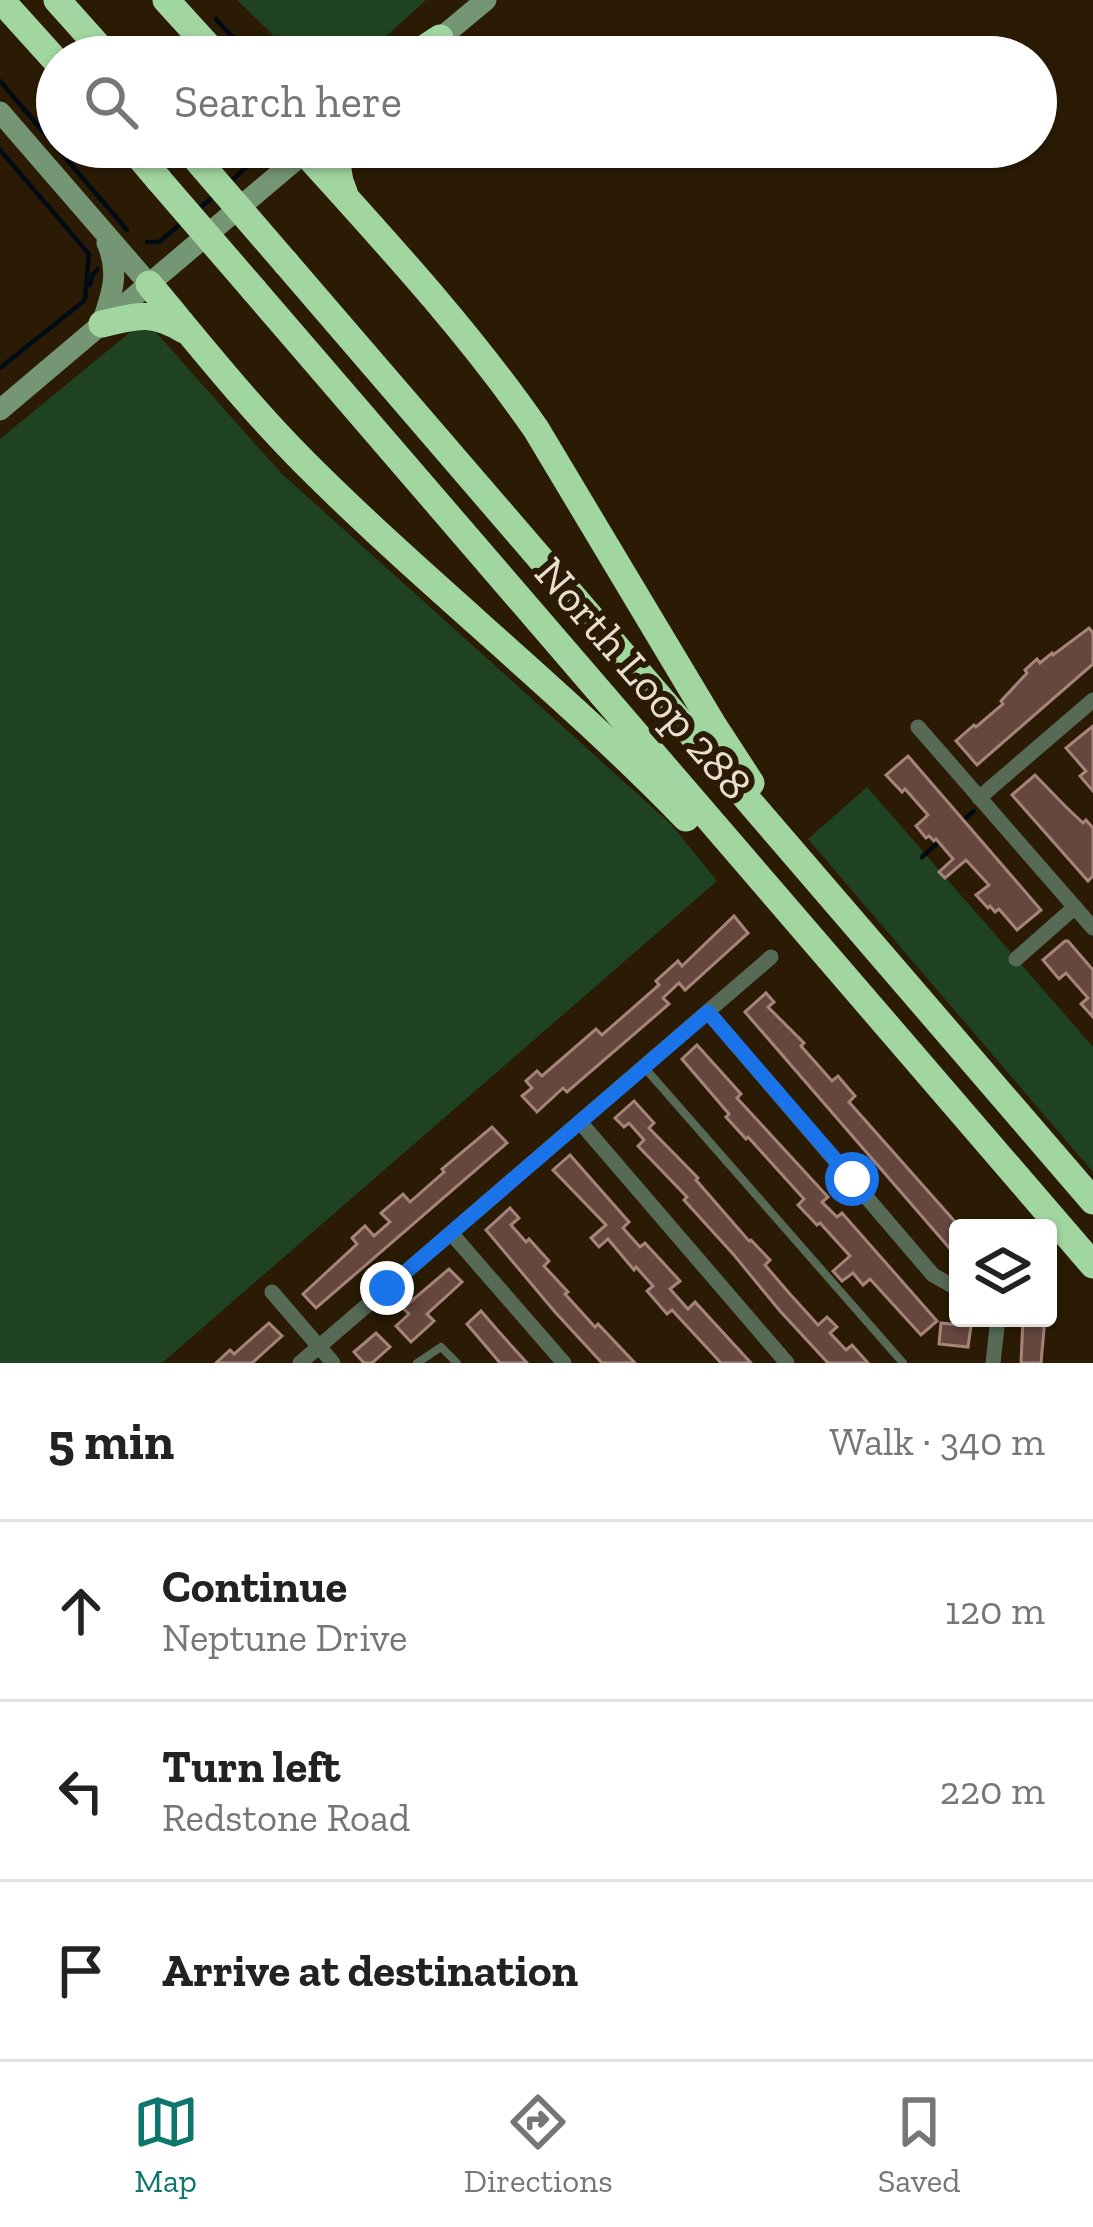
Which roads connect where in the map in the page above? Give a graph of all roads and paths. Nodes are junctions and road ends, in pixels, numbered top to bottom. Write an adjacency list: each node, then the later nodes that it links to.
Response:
1 (1, 0): 8 (highway)
2 (57, 0): 5 (highway)
3 (166, 0): 6 (highway)
4 (486, 0): 7 (main road)
5 (89, 36)
6 (199, 36)
7 (442, 36)
8 (36, 39)
9 (0, 112): 10 (main road)
10 (36, 153)
11 (49, 168): 18 (main road)
12 (149, 168): 32 (highway, North Loop 288, bridge)
13 (204, 168): 27 (highway, North Loop 288, bridge)
14 (283, 168): 19 (main road)
15 (321, 168): 17 (highway)
16 (337, 168): 17 (highway)
17 (349, 201): 27 (highway)
18 (99, 226): 19 (main road); 20 (main road)
19 (149, 284): 20 (main road); 21 (highway)
20 (102, 324): 21 (highway); 22 (main road)
21 (193, 335): 32 (highway)
22 (0, 410)
23 (1093, 700): 25 (street)
24 (918, 728): 25 (street)
25 (980, 798): 26 (street)
26 (1075, 907): 28 (street); 30 (street)
27 (853, 922): 35 (highway, North Loop 288)
28 (1093, 928)
29 (771, 957): 31 (street)
30 (1016, 959)
31 (708, 1012): 33 (street); 38 (street)
32 (918, 1062): 37 (highway, North Loop 288)
33 (644, 1066): 34 (street); 48 (lane)
34 (580, 1122): 36 (street); 47 (street)
35 (1093, 1201)
36 (451, 1233): 41 (street); 46 (street)
37 (1093, 1264)
38 (949, 1284)
39 (272, 1292): 41 (street)
40 (997, 1327): 49 (street)
41 (319, 1348): 42 (street); 43 (street)
42 (300, 1363)
43 (333, 1363)
44 (417, 1363): 45 (lane)
45 (457, 1363)
46 (564, 1363)
47 (787, 1363)
48 (903, 1363)
49 (993, 1363)

